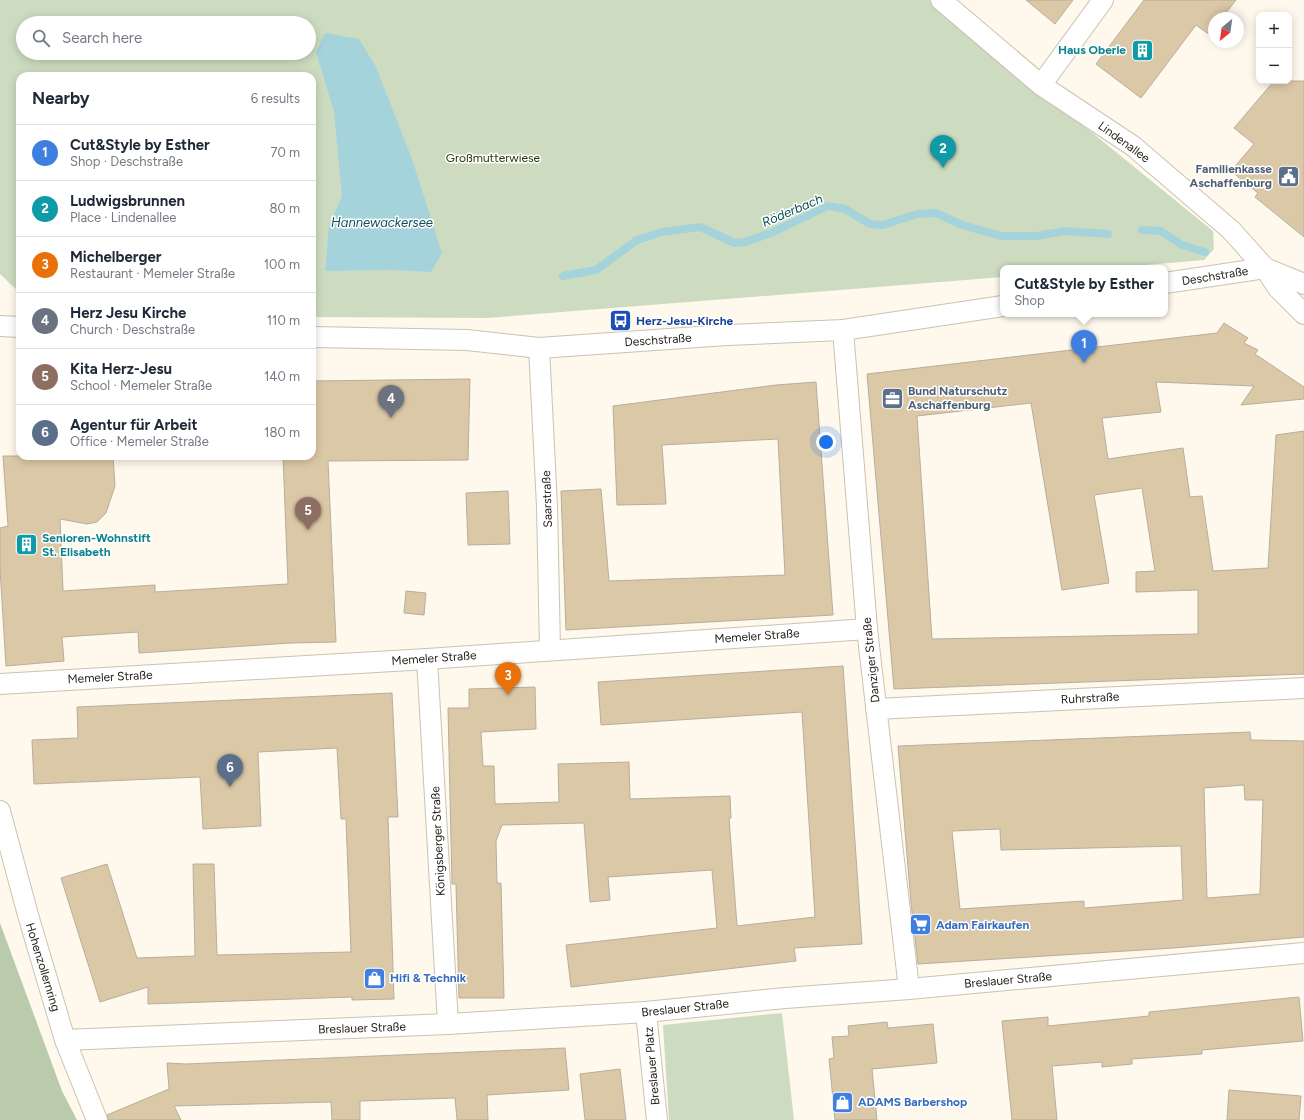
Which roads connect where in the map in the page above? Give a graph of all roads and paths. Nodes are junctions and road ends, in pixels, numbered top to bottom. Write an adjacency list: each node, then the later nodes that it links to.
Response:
1 (941, 0): 3 (street, Lindenallee)
2 (1103, 0): 3 (street)
3 (1041, 85): 4 (street, Lindenallee)
4 (1265, 268): 5 (street, Deschstraße); 6 (street, Lindenallee); 8 (street)
5 (1168, 283)
6 (1304, 284)
7 (1000, 306): 11 (street, Deschstraße)
8 (1304, 314)
9 (0, 326): 10 (street)
10 (16, 327)
11 (843, 330): 13 (street, Deschstraße); 14 (street, Danziger Straße)
12 (316, 337): 13 (street, Deschstraße)
13 (539, 348): 15 (street, Saarstraße)
14 (867, 629): 15 (street, Memeler Straße); 19 (street, Danziger Straße)
15 (550, 650): 16 (street, Memeler Straße)
16 (427, 659): 17 (street, Memeler Straße); 24 (street, Königsberger Straße)
17 (0, 684)
18 (1304, 688): 19 (street, Ruhrstraße)
19 (876, 709): 22 (street, Danziger Straße)
20 (0, 811): 25 (street, Hohenzollernring)
21 (1304, 953): 22 (street, Breslauer Straße)
22 (910, 989): 23 (street, Breslauer Straße)
23 (646, 1012): 24 (street, Breslauer Straße); 27 (street, Breslauer Platz)
24 (448, 1024): 25 (street, Breslauer Straße)
25 (65, 1040): 26 (street, Hohenzollernring)
26 (98, 1120)
27 (657, 1120)

